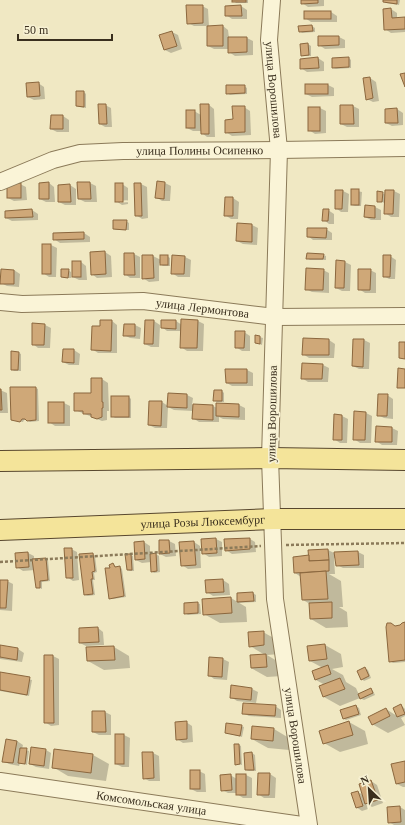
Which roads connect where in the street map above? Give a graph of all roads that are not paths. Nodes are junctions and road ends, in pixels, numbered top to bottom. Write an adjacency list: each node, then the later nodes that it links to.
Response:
1 (272, 0): 3 (street, улица Ворошилова)
2 (405, 148): 3 (street, улица Полины Осипенко)
3 (279, 150): 4 (street, улица Полины Осипенко); 7 (street, улица Ворошилова)
4 (0, 182)
5 (0, 302): 7 (street, улица Лермонтова)
6 (405, 316): 7 (street, улица Лермонтова)
7 (275, 317): 8 (street, улица Ворошилова)
8 (270, 458): 9 (main road); 10 (main road); 11 (street, улица Ворошилова)
9 (5, 460)
10 (405, 460)
11 (273, 519): 12 (main road, улица Розы Люксембург); 13 (main road, улица Розы Люксембург); 16 (street, улица Ворошилова)
12 (405, 519)
13 (0, 530)
14 (0, 781): 15 (street, Комсомольская улица)
15 (302, 825)
16 (309, 825)

